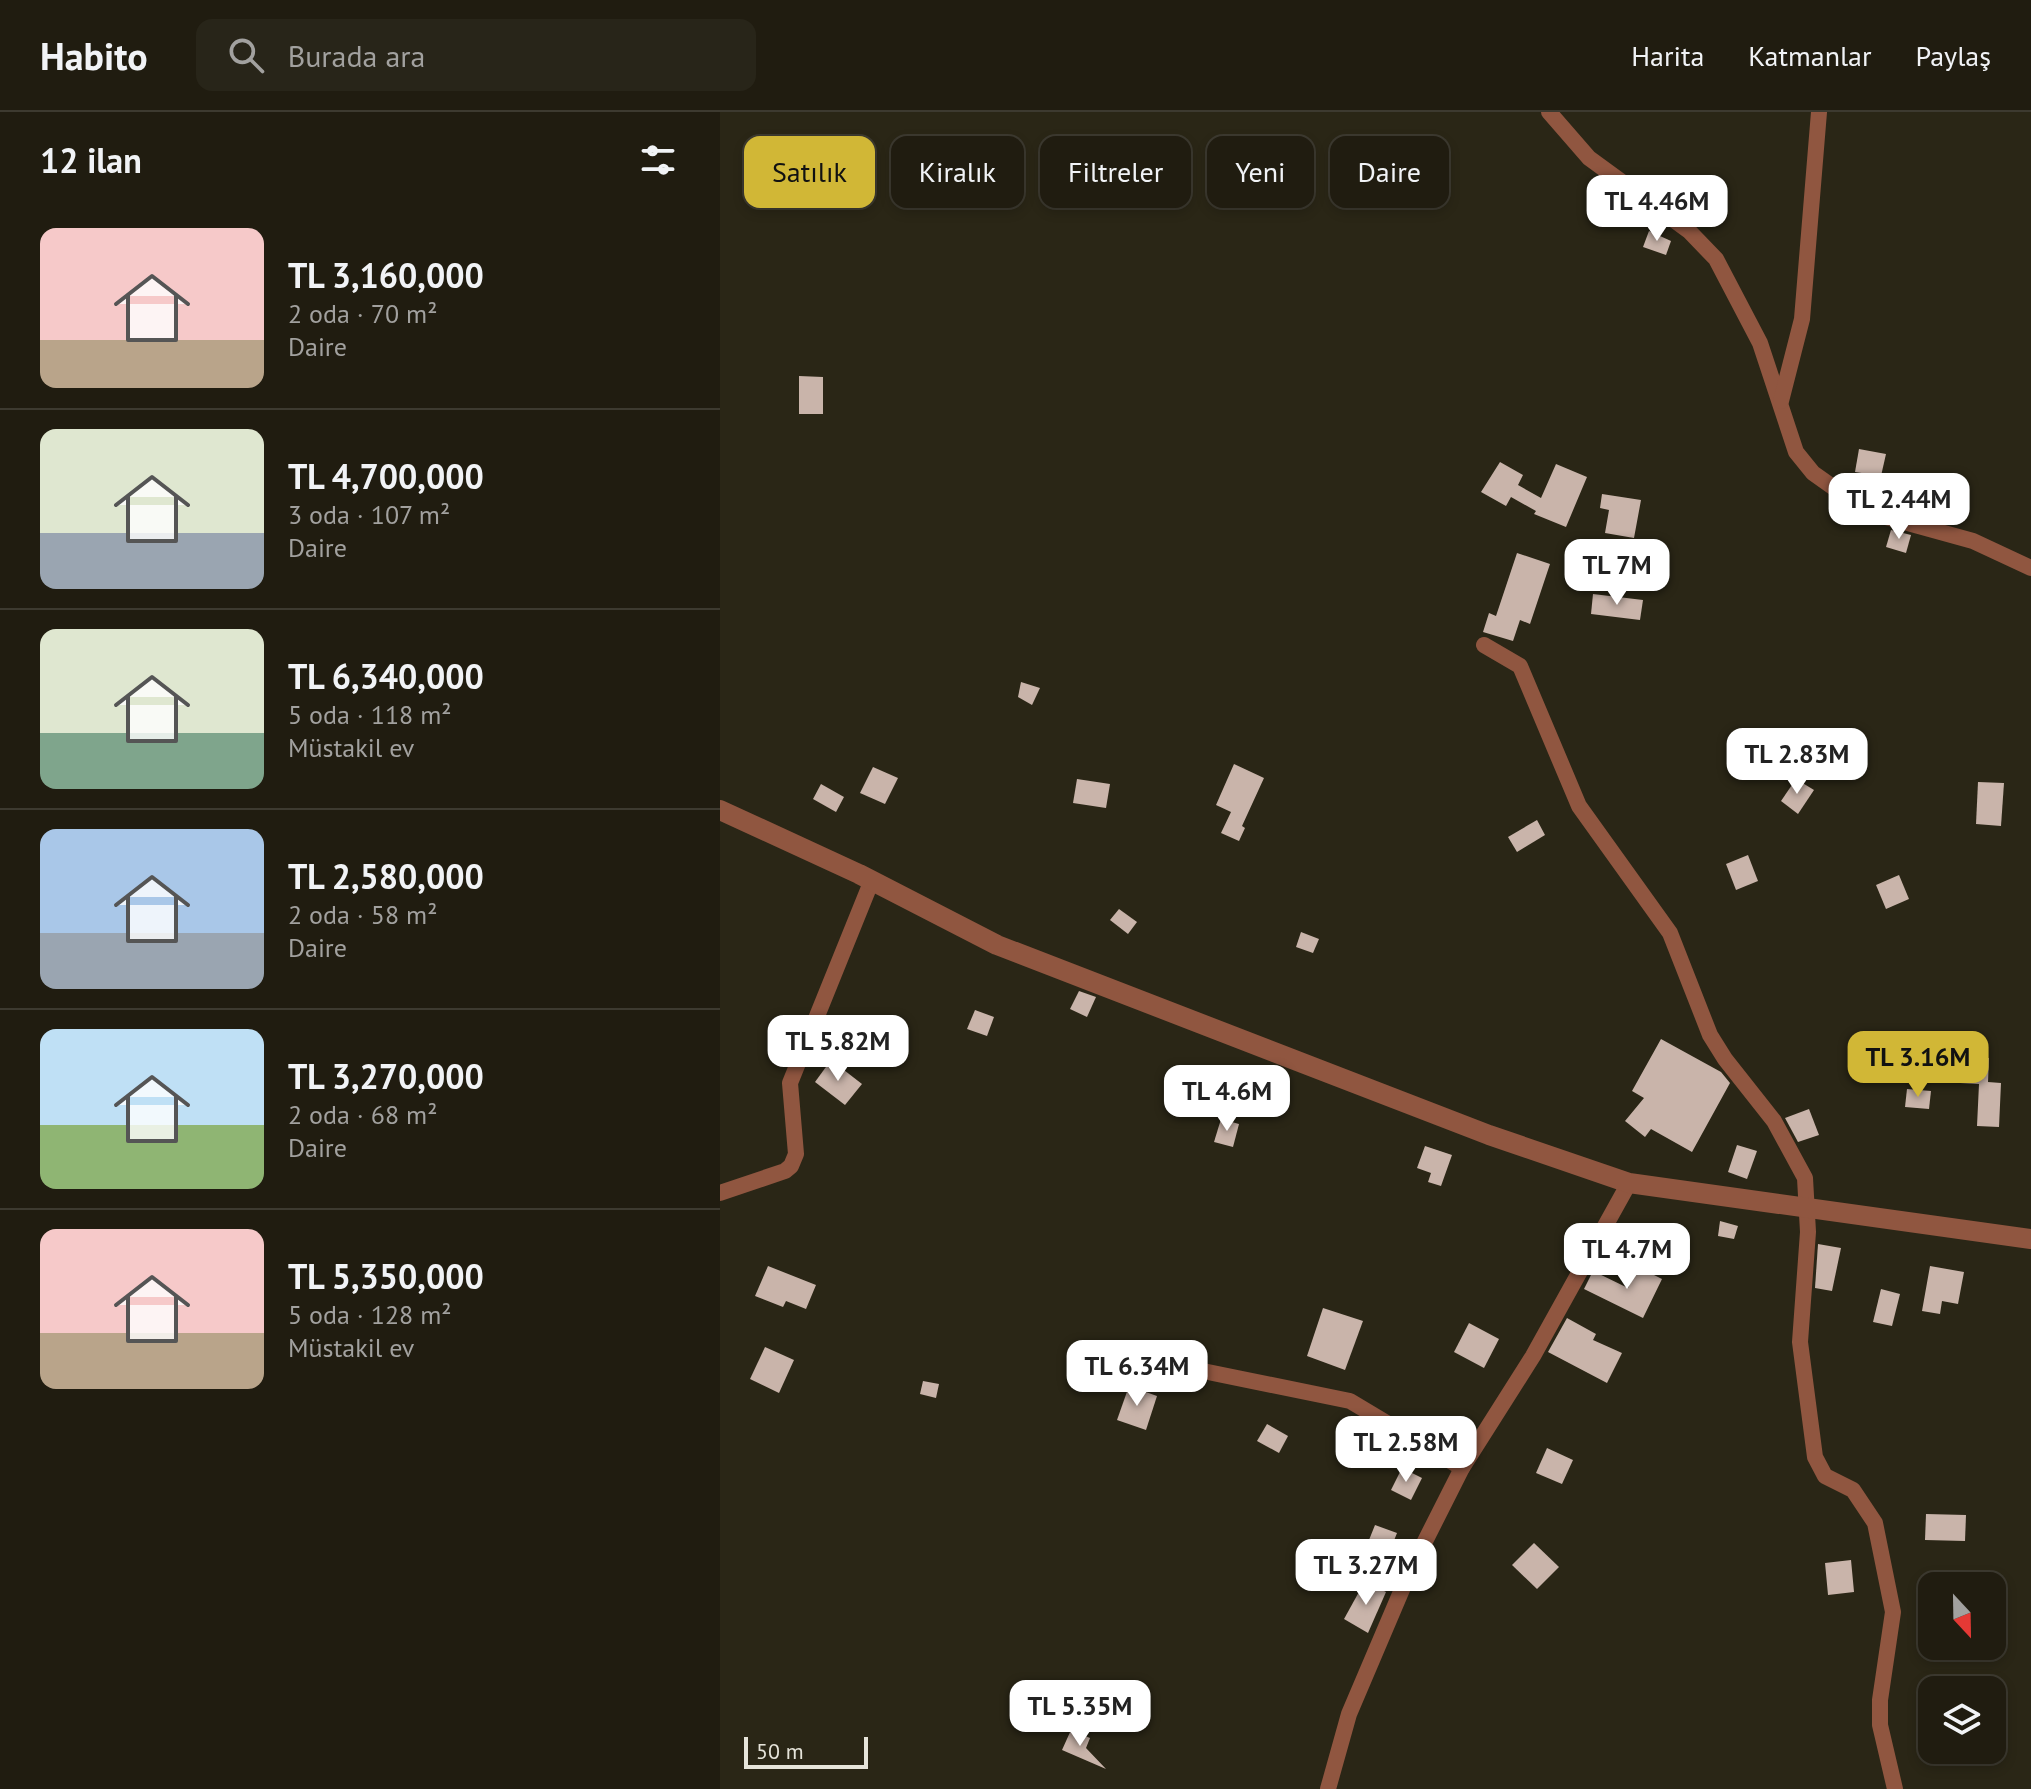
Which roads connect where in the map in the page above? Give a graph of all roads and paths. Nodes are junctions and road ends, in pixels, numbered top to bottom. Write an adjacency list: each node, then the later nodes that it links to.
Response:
1 (1549, 112): 3 (street)
2 (1819, 112): 3 (street)
3 (1781, 403): 4 (street)
4 (2031, 568)
5 (1484, 645): 10 (street)
6 (720, 810): 7 (street)
7 (872, 880): 8 (street); 9 (street)
8 (1629, 1183): 10 (street); 13 (street)
9 (720, 1193)
10 (1807, 1208): 11 (street); 15 (street)
11 (2031, 1239)
12 (1203, 1371): 13 (street)
13 (1462, 1468): 14 (street)
14 (1328, 1789)
15 (1895, 1789)

